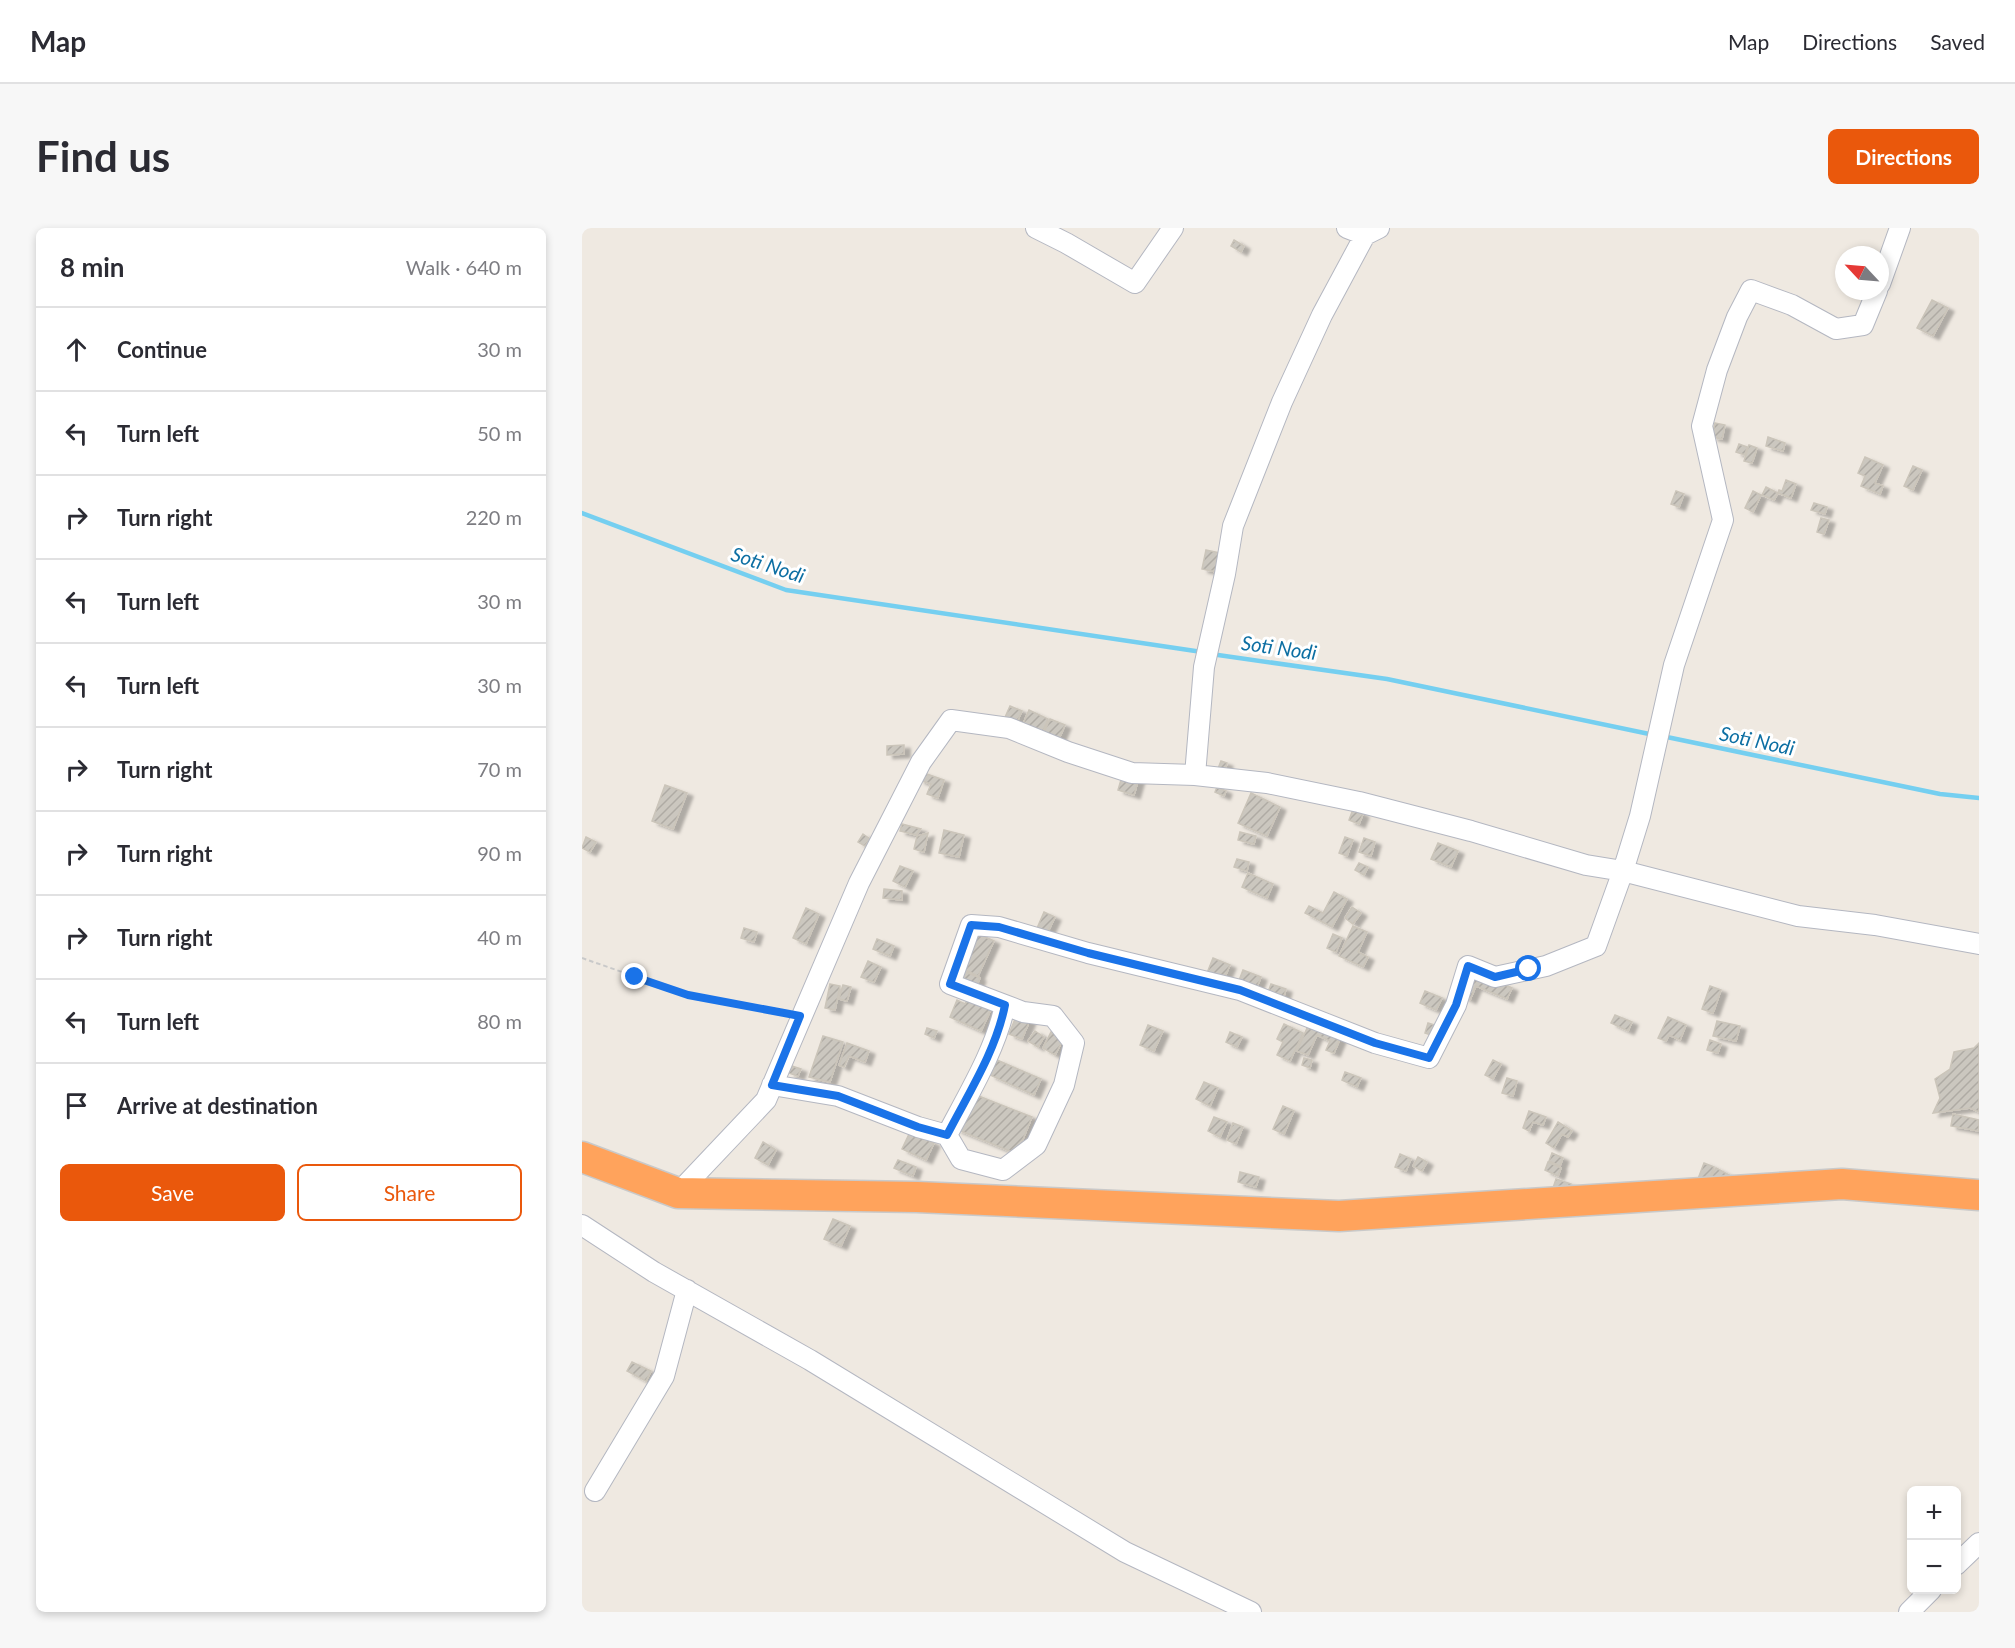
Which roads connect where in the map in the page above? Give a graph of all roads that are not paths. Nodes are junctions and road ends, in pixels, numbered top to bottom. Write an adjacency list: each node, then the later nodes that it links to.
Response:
1 (1036, 228): 2 (street)
2 (1173, 228)
3 (1900, 228): 5 (street)
4 (1364, 230): 7 (street)
5 (1889, 259)
6 (1873, 300): 8 (street)
7 (1196, 775): 8 (street); 11 (street)
8 (1623, 871): 9 (street); 10 (street)
9 (1979, 944)
10 (1005, 1005): 12 (street); 12 (street)
11 (772, 1085): 12 (street); 14 (street)
12 (947, 1135)
13 (582, 1157): 14 (highway)
14 (678, 1193): 15 (highway)
15 (1979, 1195)
16 (582, 1225): 17 (street)
17 (687, 1290): 18 (street); 22 (street)
18 (595, 1491)
19 (1979, 1543): 20 (street)
20 (1961, 1560)
21 (1927, 1594): 23 (street)
22 (1251, 1612)
23 (1909, 1612)

